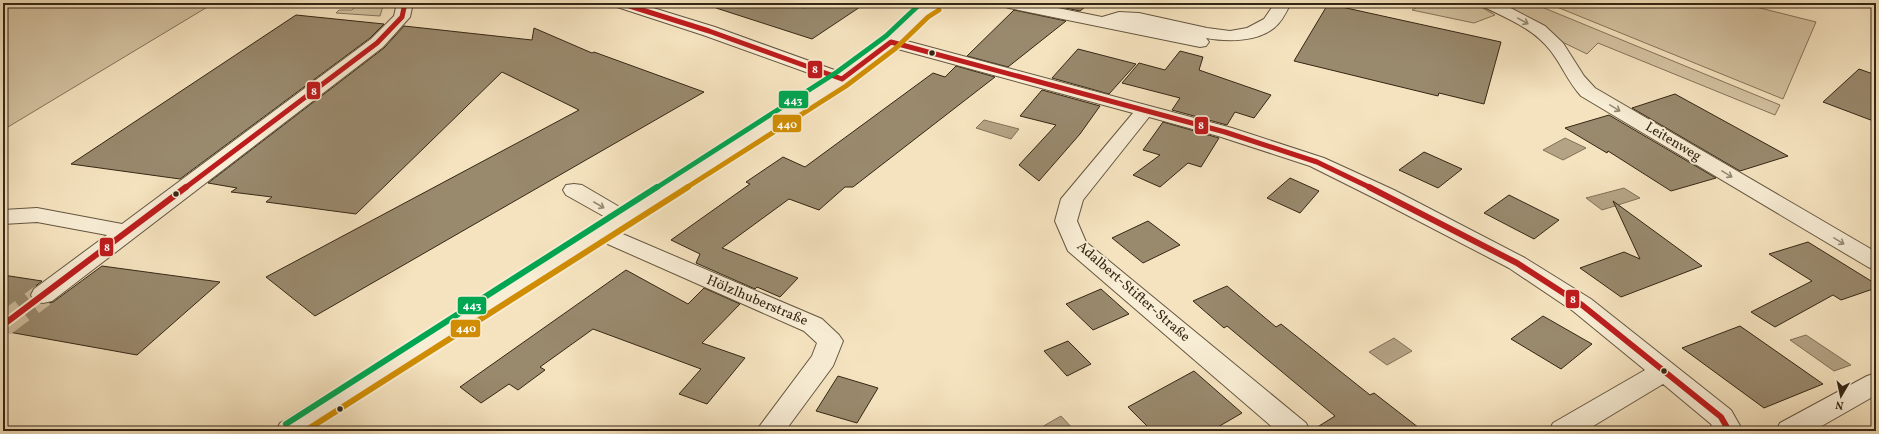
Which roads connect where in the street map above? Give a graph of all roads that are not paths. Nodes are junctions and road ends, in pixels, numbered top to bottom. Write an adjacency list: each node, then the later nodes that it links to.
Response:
1 (405, 3): 15 (street)
2 (620, 3): 10 (street)
3 (935, 3): 8 (street)
4 (1009, 3): 7 (street)
5 (1283, 3): 7 (street)
6 (1488, 3): 17 (street, Leitenweg, one-way to 17)
7 (1102, 22): 9 (street)
8 (891, 42): 10 (street); 11 (street)
9 (1202, 42)
10 (842, 79): 14 (street)
11 (1145, 110): 19 (street); 23 (street, Adalbert-Stifter-Straße)
12 (574, 190): 14 (street, one-way to 14)
13 (3, 217): 15 (street)
14 (623, 218): 16 (street)
15 (127, 232): 18 (street)
16 (601, 234): 21 (street); 22 (street, Hölzlhuberstraße)
17 (1876, 262)
18 (43, 295)
19 (1664, 371): 24 (street); 25 (street)
20 (1876, 384): 26 (street)
21 (290, 431)
22 (770, 431)
23 (1296, 431)
24 (1563, 431)
25 (1729, 431)
26 (1790, 431)

